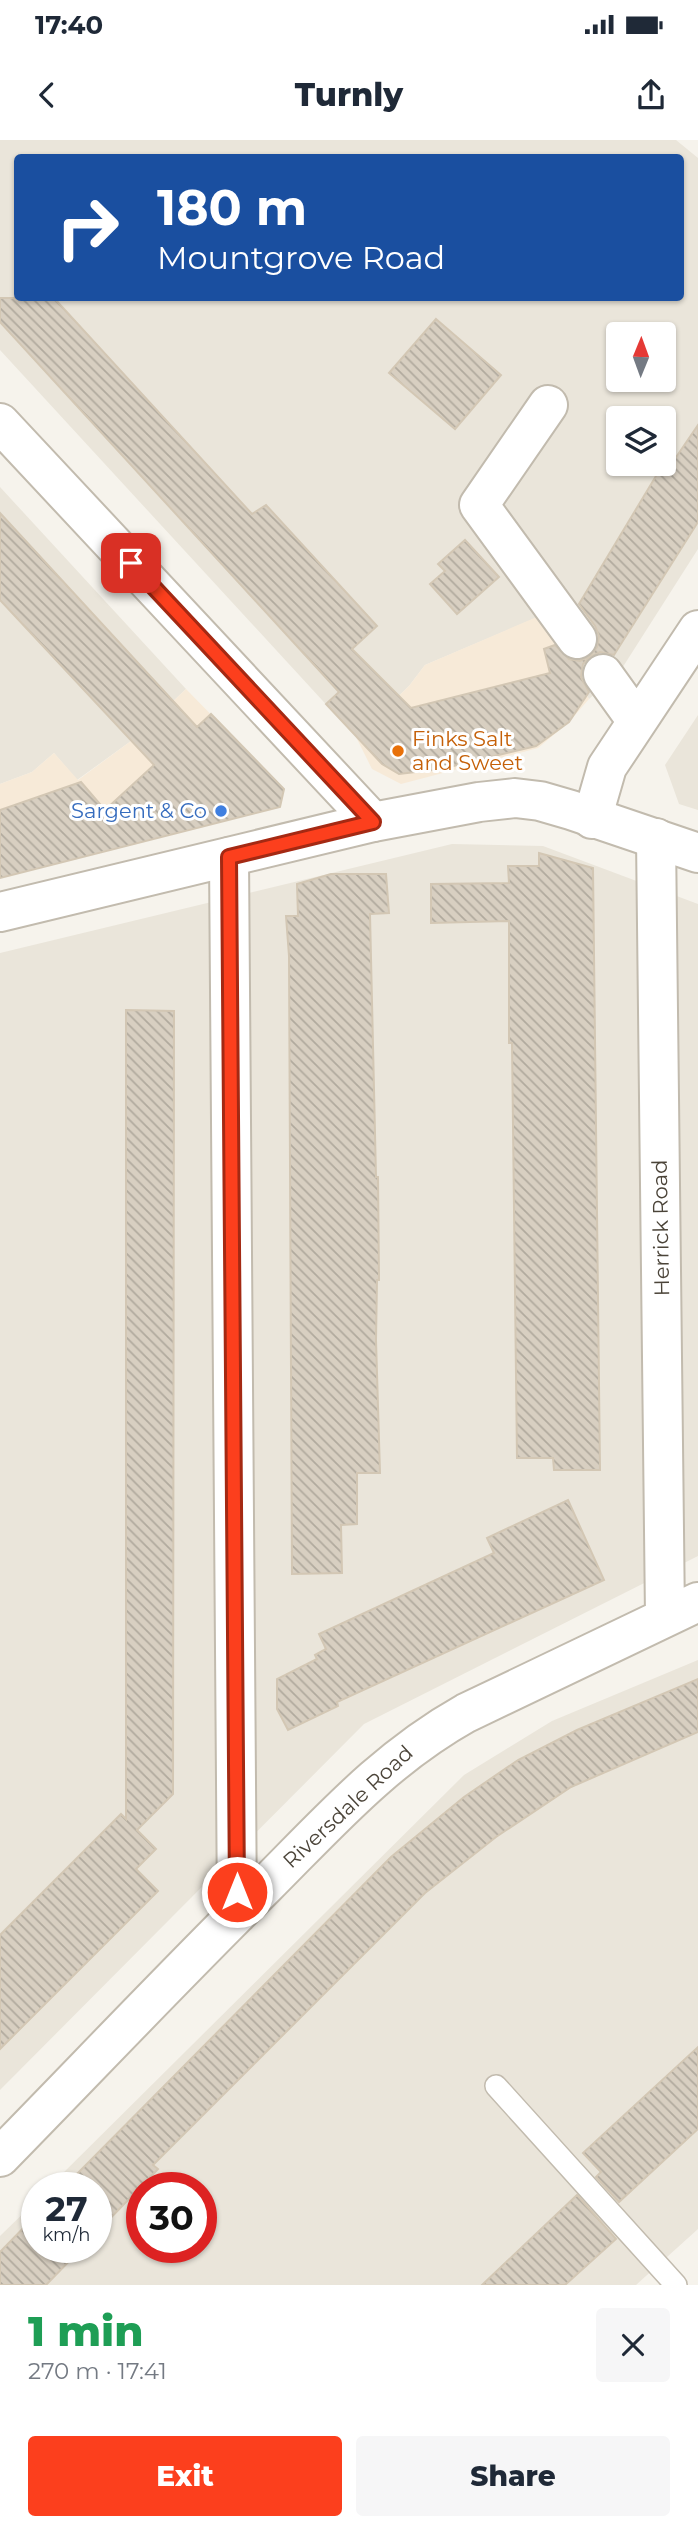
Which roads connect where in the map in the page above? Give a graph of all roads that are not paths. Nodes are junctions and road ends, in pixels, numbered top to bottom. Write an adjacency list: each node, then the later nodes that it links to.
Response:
1 (548, 405): 4 (street)
2 (0, 423): 8 (street)
3 (698, 630): 6 (street)
4 (577, 639)
5 (603, 674): 6 (street)
6 (636, 720): 7 (street)
7 (592, 819): 8 (street); 9 (street)
8 (373, 822): 11 (street)
9 (656, 838): 10 (street); 13 (street, Herrick Road)
10 (698, 853)
11 (229, 857): 12 (street); 14 (street)
12 (0, 912)
13 (681, 1610): 14 (street, Riversdale Road)
14 (237, 1914): 16 (street, Riversdale Road)
15 (496, 2086): 17 (lane)
16 (0, 2157)
17 (676, 2285)

